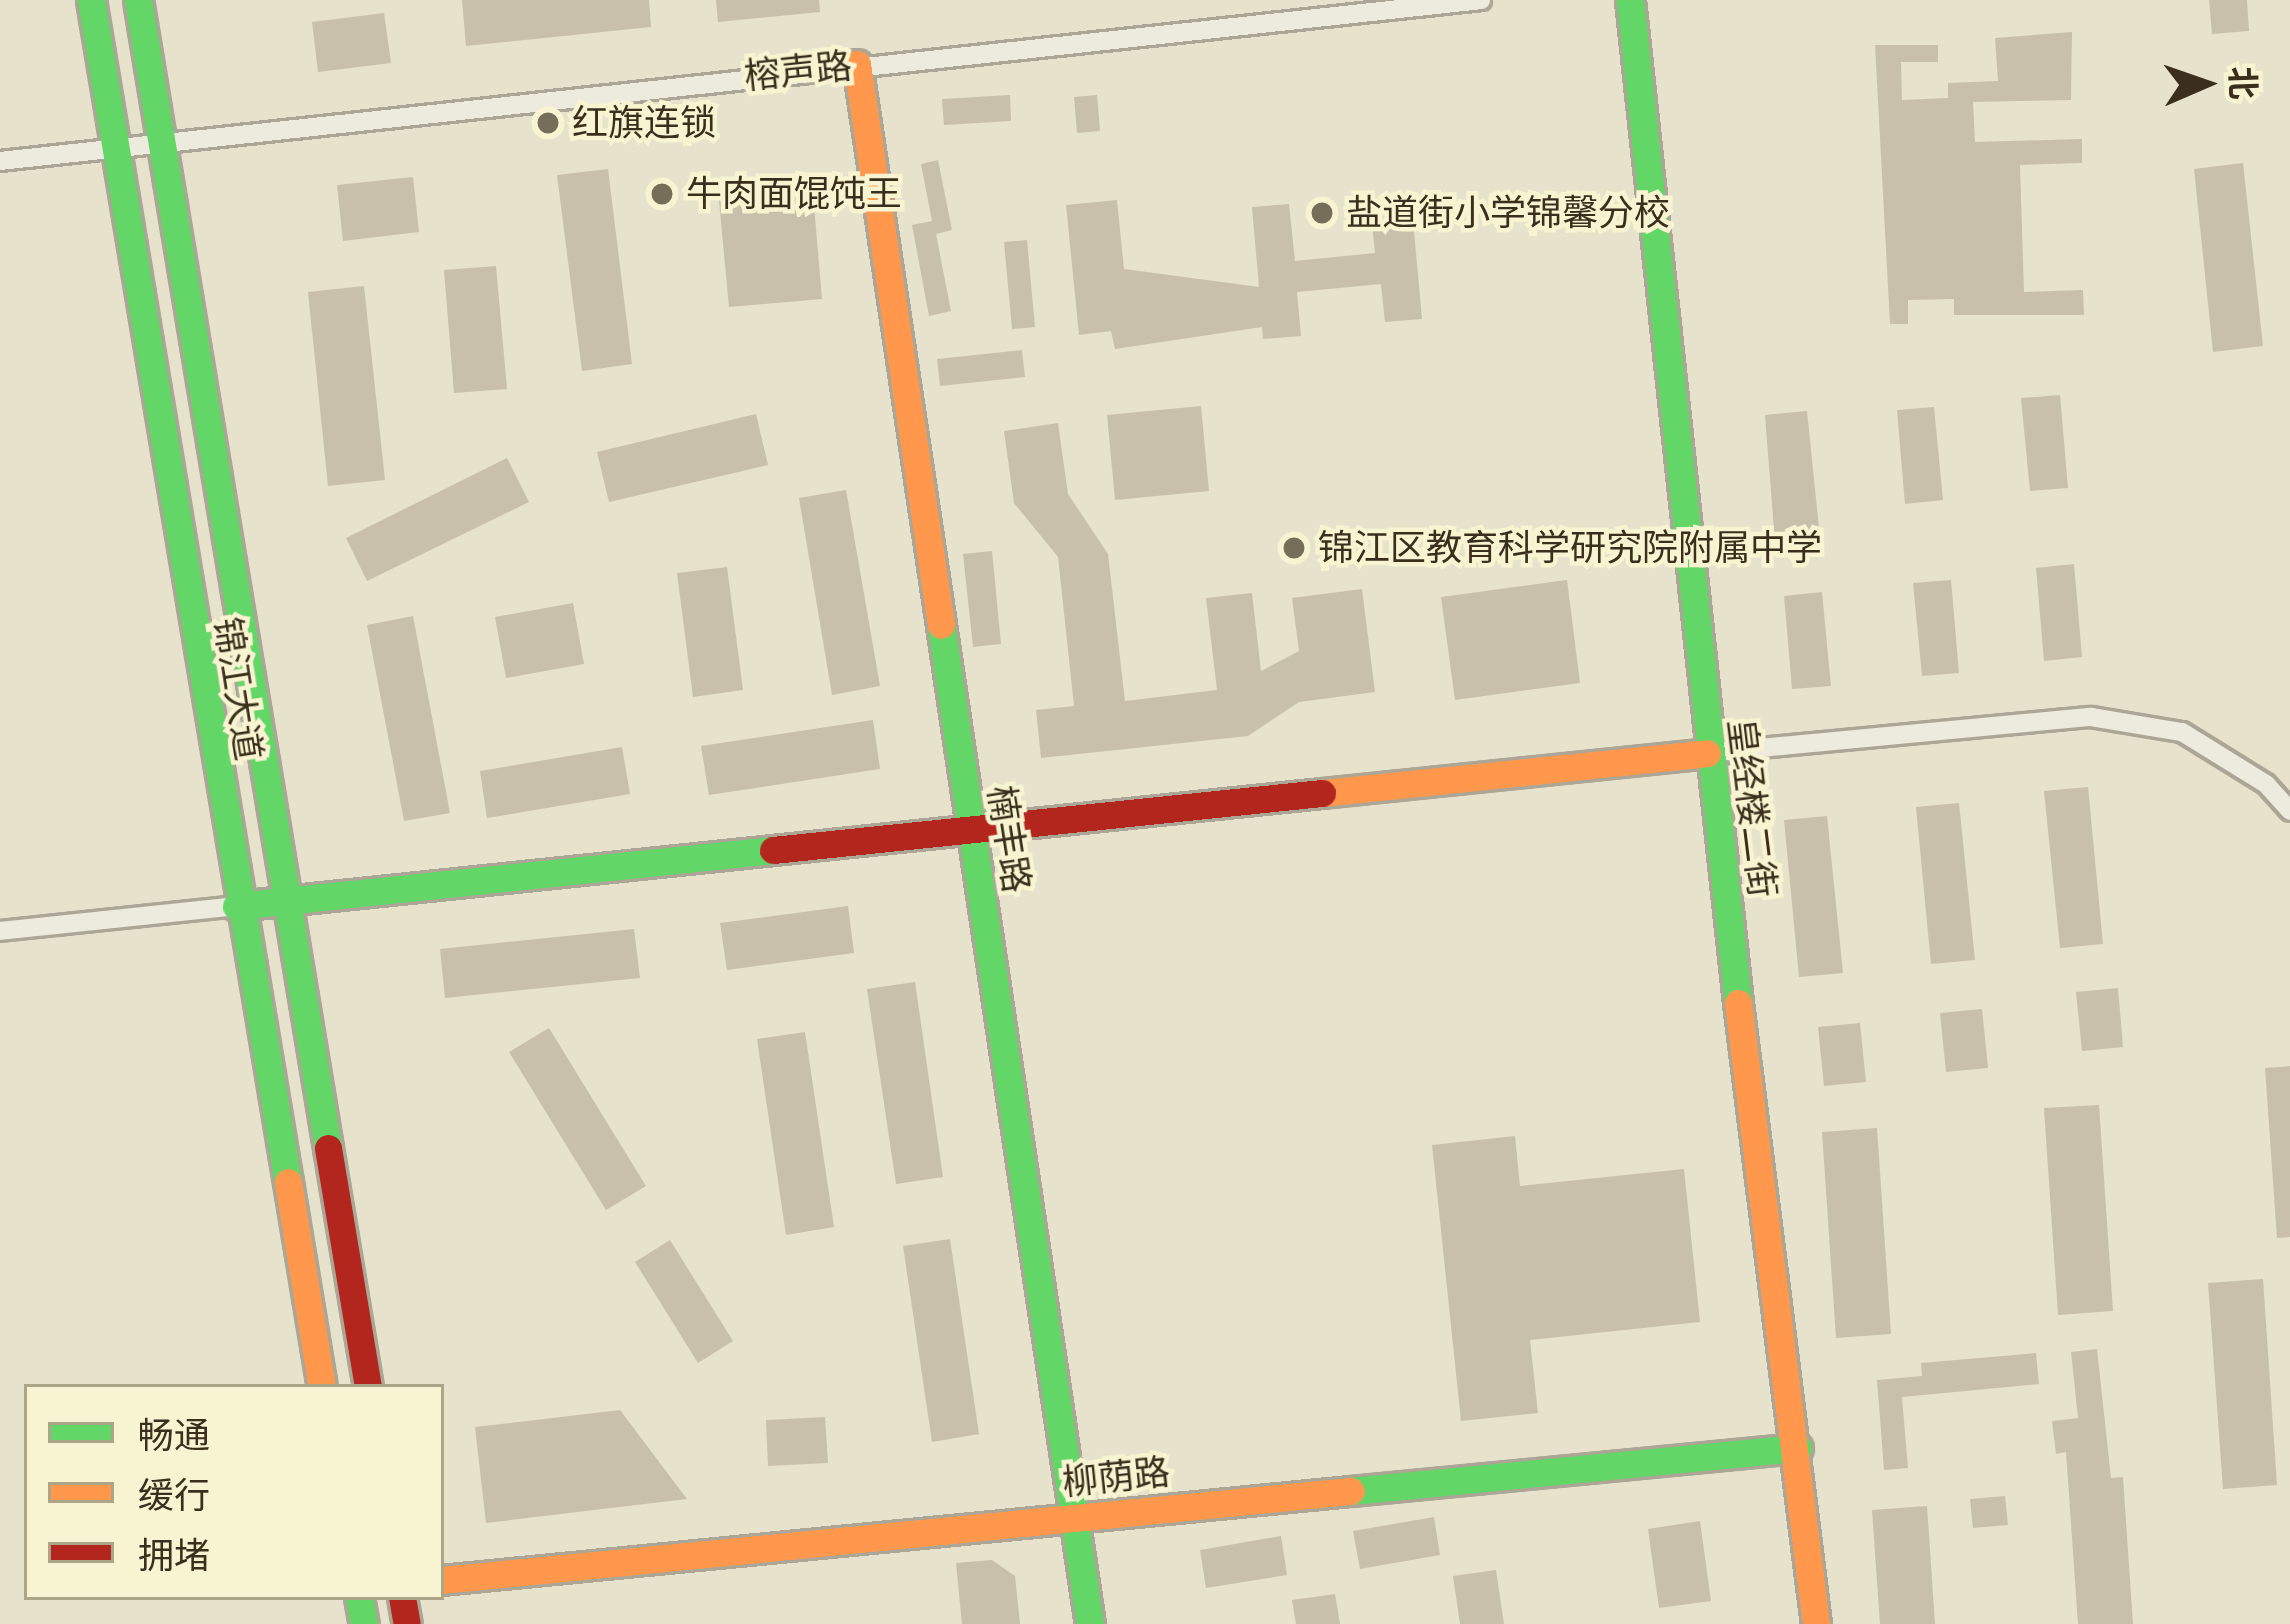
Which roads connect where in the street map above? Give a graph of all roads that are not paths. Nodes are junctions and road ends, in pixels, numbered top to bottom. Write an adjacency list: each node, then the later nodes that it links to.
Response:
1 (92, 0): 7 (street, 锦江大道)
2 (138, 0): 6 (street, 锦江大道)
3 (1481, 0): 5 (street, 榕声路)
4 (1630, 0): 9 (street, 皇经楼二街)
5 (857, 64): 6 (street, 榕声路); 11 (street, 楠丰路)
6 (163, 139): 7 (street, 榕声路); 12 (street, 锦江大道)
7 (116, 147): 8 (street, 榕声路); 13 (street, 锦江大道)
8 (0, 160)
9 (1708, 753): 10 (street); 11 (street); 17 (street, 皇经楼二街)
10 (2290, 811)
11 (971, 830): 12 (street); 18 (street, 楠丰路)
12 (288, 901): 13 (street); 16 (street, 锦江大道)
13 (236, 906): 14 (street); 15 (street, 锦江大道)
14 (0, 931)
15 (321, 1384)
16 (368, 1384)
17 (1798, 1448): 18 (street, 柳荫路); 21 (street, 皇经楼二街)
18 (1073, 1518): 19 (street, 柳荫路); 20 (street, 楠丰路)
19 (444, 1580)
20 (1090, 1624)
21 (1816, 1624)

